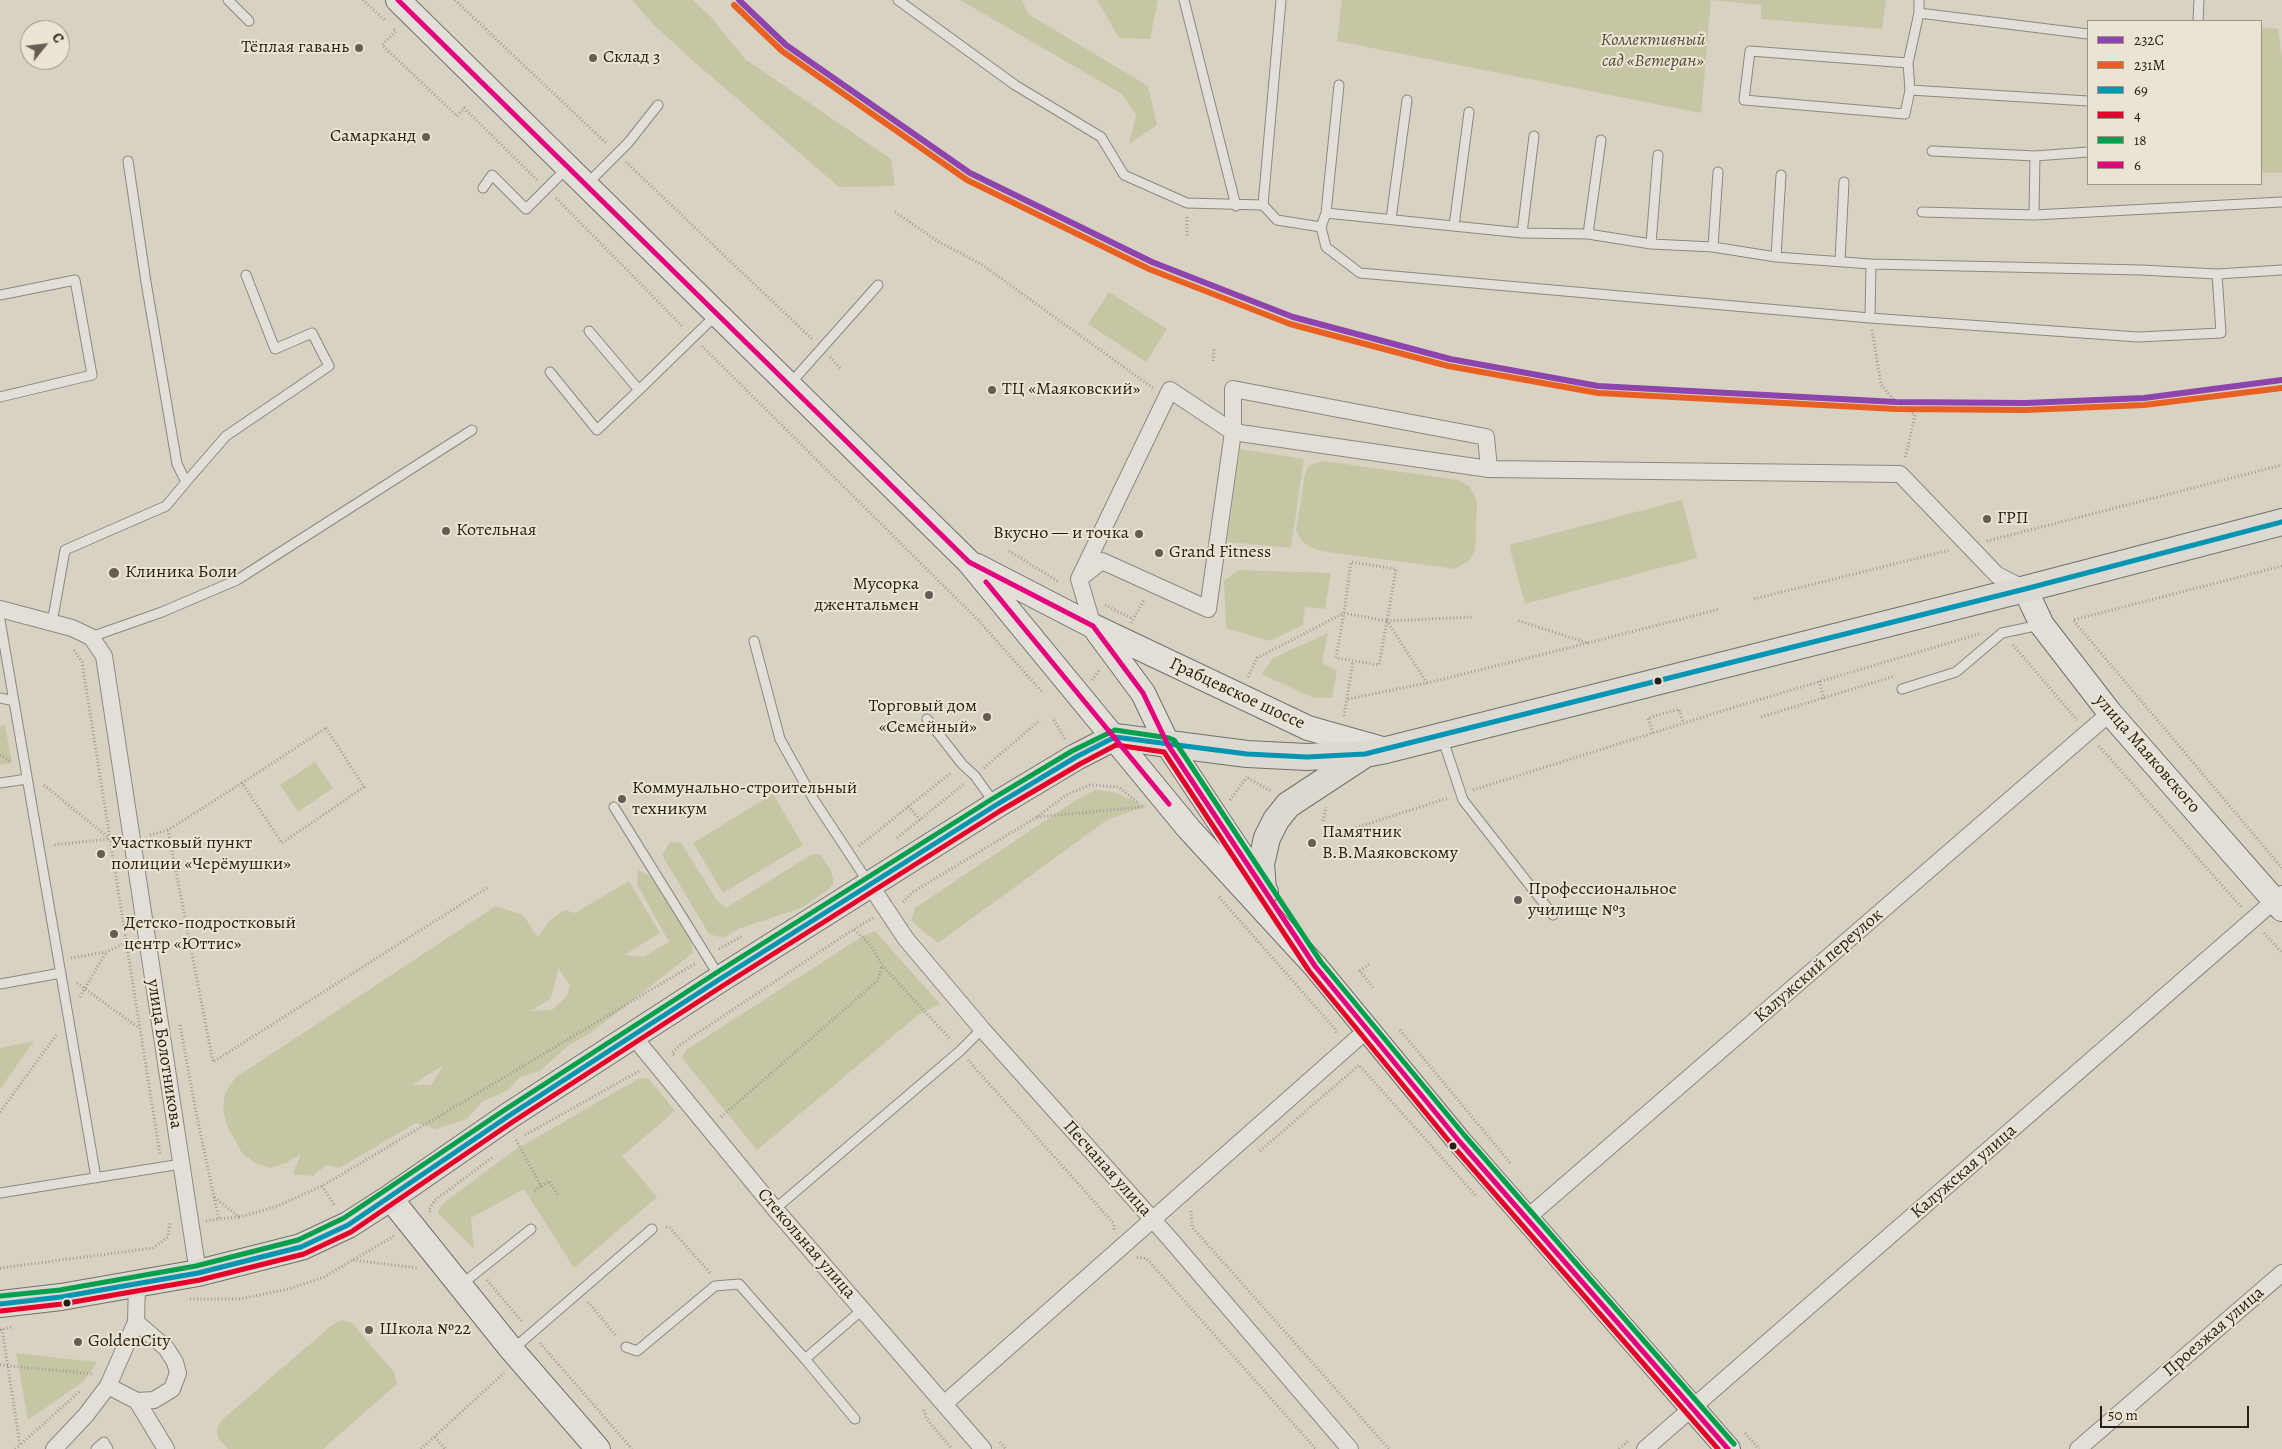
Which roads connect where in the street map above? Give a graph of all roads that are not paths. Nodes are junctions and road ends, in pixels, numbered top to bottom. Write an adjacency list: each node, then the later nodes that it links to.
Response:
1 (228, 0): 10 (lane)
2 (398, 0): 26 (main road)
3 (898, 0): 34 (lane)
4 (1184, 0): 34 (lane)
5 (1281, 0): 33 (lane)
6 (1919, 0): 8 (lane)
7 (2199, 0): 9 (lane)
8 (1919, 13): 11 (lane); 12 (lane)
9 (2198, 20)
10 (249, 21)
11 (2087, 34)
12 (1908, 63): 14 (lane); 14 (lane)
13 (1339, 85): 36 (lane)
14 (1910, 90): 16 (lane)
15 (1408, 100): 38 (lane)
16 (2087, 101)
17 (658, 105): 30 (lane)
18 (1468, 112): 39 (lane)
19 (1534, 136): 41 (lane)
20 (1602, 140): 42 (lane)
21 (1932, 151): 24 (lane)
22 (2087, 152): 24 (lane)
23 (1658, 155): 43 (lane)
24 (2035, 156): 37 (lane)
25 (128, 161): 63 (lane)
26 (567, 168): 30 (main road); 31 (lane)
27 (1718, 172): 44 (lane)
28 (1781, 176): 45 (lane)
29 (1844, 182): 46 (lane)
30 (585, 186): 53 (main road)
31 (483, 188)
32 (2282, 202): 37 (lane)
33 (1263, 205): 34 (lane); 40 (lane)
34 (1236, 206)
35 (1922, 212): 37 (lane)
36 (1326, 213): 38 (lane); 40 (lane)
37 (2034, 215)
38 (1391, 219): 39 (lane)
39 (1454, 226): 41 (lane)
40 (1321, 227): 54 (lane)
41 (1522, 233): 42 (lane)
42 (1588, 234): 43 (lane)
43 (1651, 244): 44 (lane)
44 (1713, 247): 45 (lane)
45 (1776, 257): 46 (lane)
46 (1840, 261): 47 (lane)
47 (1871, 264): 50 (lane); 54 (lane)
48 (2282, 270): 50 (lane)
49 (246, 274): 63 (lane)
50 (2217, 274): 54 (lane)
51 (878, 285): 57 (lane)
52 (0, 295): 59 (lane)
53 (717, 314): 57 (main road); 58 (lane)
54 (1870, 318)
55 (589, 331): 58 (lane)
56 (550, 372): 58 (lane)
57 (789, 385): 65 (main road)
58 (639, 390)
59 (0, 397)
60 (472, 430): 73 (lane)
61 (1233, 432): 62 (street); 62 (street); 66 (street); 66 (street)
62 (1489, 469): 67 (street)
63 (186, 482): 70 (lane)
64 (2282, 522): 67 (main road, Грабцевское шоссе)
65 (969, 562): 72 (main road, Грабцевское шоссе); 80 (main road)
66 (1079, 578): 72 (street)
67 (2025, 589): 71 (main road, улица Маяковского); 81 (main road, Грабцевское шоссе)
68 (0, 609): 70 (street)
69 (0, 620): 77 (lane)
70 (52, 623): 73 (street)
71 (2042, 625): 75 (lane); 78 (main road, улица Маяковского)
72 (1093, 626): 82 (main road); 83 (main road, Грабцевское шоссе)
73 (90, 637): 99 (street, улица Болотникова)
74 (754, 641): 88 (lane)
75 (1902, 689)
76 (0, 698): 77 (lane)
77 (14, 701): 84 (lane)
78 (2110, 714): 90 (main road, улица Маяковского); 105 (street, Калужский переулок)
79 (927, 719): 86 (lane)
80 (1115, 737): 82 (main road); 86 (main road); 92 (main road)
81 (1442, 737): 83 (main road, Грабцевское шоссе); 91 (lane)
82 (1168, 745): 83 (main road); 89 (main road)
83 (1375, 752): 89 (main road)
84 (27, 775): 85 (lane); 93 (lane)
85 (0, 782)
86 (996, 805): 88 (main road)
87 (614, 806): 94 (lane)
88 (870, 884): 94 (main road); 97 (street, Песчаная улица)
89 (1264, 889): 92 (main road)
90 (2279, 902): 121 (street, Калужская улица)
91 (1553, 915)
92 (1315, 966): 96 (main road)
93 (61, 973): 95 (lane); 100 (lane)
94 (720, 979): 98 (main road)
95 (0, 984)
96 (1368, 1029): 104 (street); 105 (main road)
97 (982, 1030): 103 (lane); 104 (street, Песчаная улица)
98 (633, 1036): 102 (main road); 103 (street, Стекольная улица)
99 (181, 1164): 100 (lane); 108 (street, улица Болотникова)
100 (96, 1178): 101 (lane)
101 (0, 1193)
102 (390, 1198): 108 (main road); 111 (main road)
103 (774, 1210): 113 (street, Стекольная улица)
104 (1152, 1218): 120 (street); 129 (street, Песчаная улица)
105 (1527, 1218): 121 (main road)
106 (531, 1228): 111 (lane)
107 (652, 1229): 117 (lane)
108 (198, 1273): 110 (main road)
109 (2282, 1273): 132 (street, Проезжая улица)
110 (137, 1283): 112 (main road); 114 (street)
111 (459, 1286): 117 (main road)
112 (0, 1304)
113 (862, 1310): 116 (lane); 120 (street, Стекольная улица)
114 (136, 1322): 118 (street); 119 (street)
115 (626, 1347): 116 (lane)
116 (805, 1359): 122 (lane)
117 (509, 1360): 127 (main road)
118 (103, 1380): 119 (street); 123 (street)
119 (137, 1401): 126 (street)
120 (944, 1404): 128 (street, Стекольная улица)
121 (1692, 1408): 130 (street, Калужская улица); 131 (main road)
122 (855, 1419)
123 (54, 1449)
124 (96, 1449): 125 (lane)
125 (108, 1449)
126 (166, 1449)
127 (598, 1449)
128 (983, 1449)
129 (1350, 1449)
130 (1645, 1449)
131 (1728, 1449)
132 (2078, 1449)

